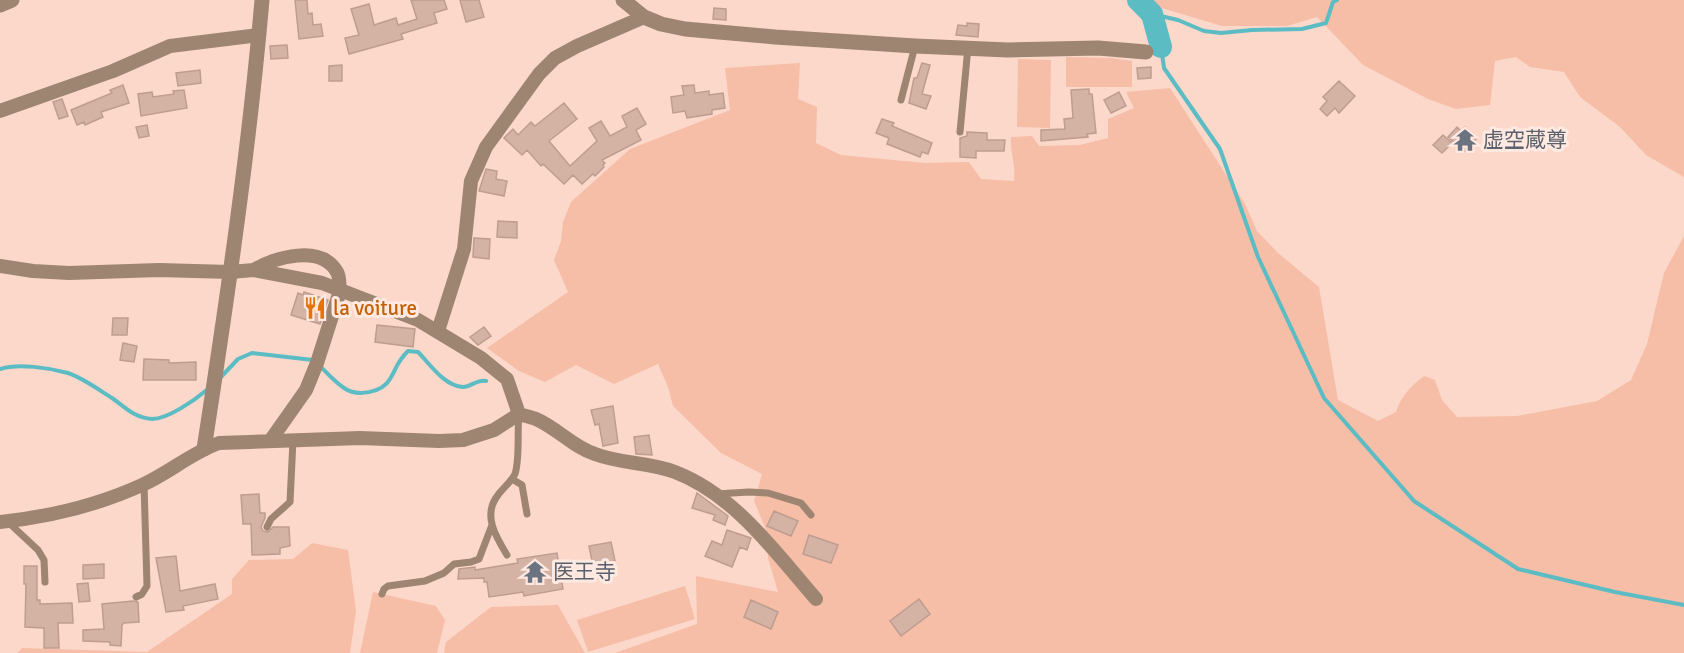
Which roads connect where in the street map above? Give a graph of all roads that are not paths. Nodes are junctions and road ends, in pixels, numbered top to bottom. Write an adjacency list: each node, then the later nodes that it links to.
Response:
1 (12, 0): 4 (street)
2 (262, 0): 6 (street)
3 (623, 0): 5 (street)
4 (0, 5)
5 (644, 17): 7 (street); 17 (street)
6 (259, 35): 11 (street); 15 (street)
7 (915, 46): 8 (street); 10 (lane)
8 (968, 47): 9 (street); 12 (lane)
9 (1146, 52)
10 (901, 100)
11 (0, 111)
12 (960, 132)
13 (0, 266): 15 (street)
14 (254, 270): 15 (street); 16 (street); 16 (street)
15 (230, 272): 21 (street)
16 (340, 291): 17 (street); 20 (street)
17 (438, 331): 18 (street)
18 (519, 414): 19 (street); 22 (lane); 24 (street)
19 (293, 440): 20 (street); 29 (lane)
20 (270, 441): 21 (street)
21 (204, 449): 23 (street)
22 (512, 479): 25 (lane); 28 (lane)
23 (144, 484): 27 (street); 33 (lane)
24 (714, 494): 26 (lane); 34 (street)
25 (527, 514)
26 (811, 515)
27 (4, 522): 31 (lane)
28 (492, 525): 30 (lane); 32 (lane)
29 (267, 527)
30 (507, 555)
31 (45, 582)
32 (382, 594)
33 (136, 597)
34 (816, 599)

